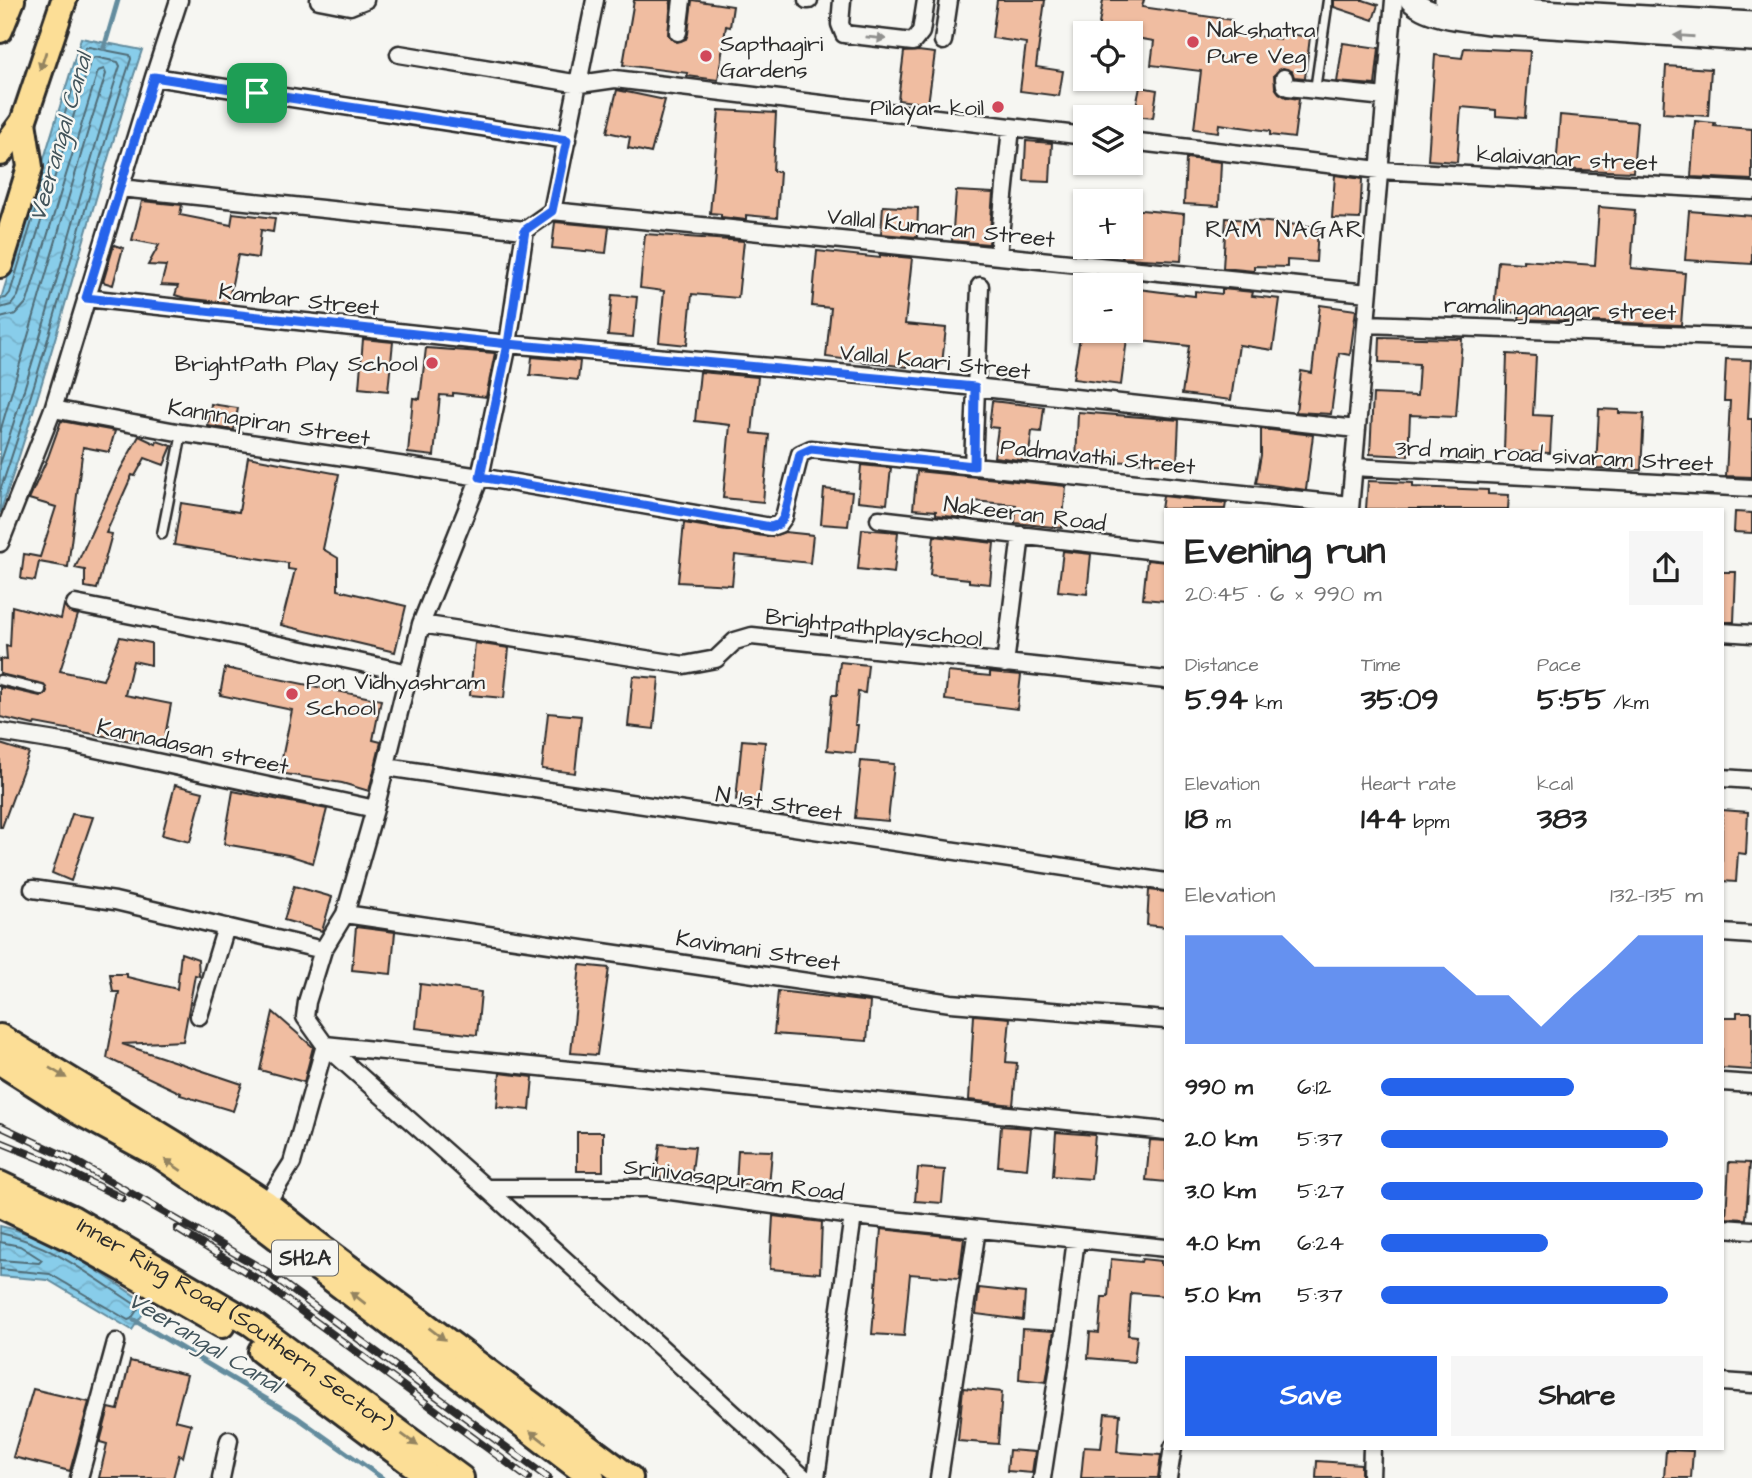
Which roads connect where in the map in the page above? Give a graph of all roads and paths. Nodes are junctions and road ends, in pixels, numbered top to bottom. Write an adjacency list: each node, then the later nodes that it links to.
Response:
1 (12, 0): 17 (main road)
2 (64, 0): 26 (main road, one-way to 26)
3 (179, 0): 21 (street)
4 (319, 0): 5 (street)
5 (365, 0)
6 (595, 0): 23 (street)
7 (682, 0): 18 (street)
8 (842, 0): 9 (street, one-way to 9)
9 (926, 0)
10 (936, 0): 11 (street)
11 (949, 0)
12 (1328, 0): 24 (lane)
13 (1394, 0): 25 (street)
14 (1411, 0): 19 (main road, one-way to 14)
15 (1446, 0): 16 (main road)
16 (1752, 23)
17 (0, 30)
18 (678, 32)
19 (1752, 40)
20 (399, 54): 23 (street)
21 (154, 77): 29 (street); 33 (street)
22 (1284, 78): 24 (street)
23 (580, 84): 27 (street); 29 (street)
24 (1315, 90): 25 (street)
25 (1385, 97): 32 (street)
26 (23, 122): 31 (main road); 38 (main road)
27 (1011, 128): 28 (street); 37 (street)
28 (1073, 135)
29 (567, 140): 35 (street)
30 (1143, 143): 32 (street, kalaivanar street)
31 (0, 153)
32 (1379, 170): 34 (street, kalaivanar street); 40 (street)
33 (120, 188): 36 (street); 41 (street)
34 (1752, 191)
35 (552, 211): 36 (street); 37 (street, Vallal Kumaran Street)
36 (525, 230): 44 (street)
37 (998, 255): 40 (street, Vallal Kumaran Street)
38 (0, 265)
39 (980, 286): 45 (street)
40 (1368, 293): 42 (street)
41 (86, 298): 44 (street, Kambar Street); 46 (street)
42 (1366, 324): 43 (street, ramalinganagar street); 47 (street)
43 (1752, 338)
44 (508, 344): 45 (street, Vallal Kaari Street); 51 (street)
45 (975, 387): 47 (street, Vallal Kaari Street); 49 (street)
46 (53, 409): 48 (street, Kannnapiran Street); 57 (street)
47 (1357, 429): 50 (street)
48 (182, 433): 51 (street, Kannnapiran Street); 55 (lane)
49 (974, 466): 51 (street, Padmavathi Street); 53 (street, Padmavathi Street)
50 (1353, 467): 52 (street, 3rd main road sivaram Street); 53 (street)
51 (480, 477): 60 (street)
52 (1752, 488)
53 (1350, 507)
54 (879, 519): 56 (street, Nakeeran Road)
55 (162, 534)
56 (1021, 535): 58 (street, Nakeeran Road); 63 (street)
57 (0, 543)
58 (1164, 552)
59 (75, 604): 64 (street)
60 (421, 624): 63 (street, Brightpathplayschool); 64 (street)
61 (1724, 632): 62 (street)
62 (1752, 634)
63 (1005, 664): 66 (street, Brightpathplayschool)
64 (409, 673): 69 (street)
65 (0, 680): 67 (lane)
66 (1164, 680)
67 (41, 690)
68 (0, 732): 72 (street, Kannadasan street)
69 (386, 766): 72 (street); 73 (street, N 1st Street)
70 (1724, 778): 71 (street)
71 (1752, 780)
72 (375, 809): 75 (street)
73 (1164, 882)
74 (33, 889): 76 (street)
75 (345, 914): 79 (street); 81 (street, Kavimani Street)
76 (226, 927): 79 (street); 80 (street)
77 (1724, 933): 78 (street)
78 (1752, 935)
79 (323, 950): 83 (street)
80 (199, 1016)
81 (1164, 1020)
82 (0, 1037): 90 (main road, SH2A, one-way to 90)
83 (326, 1045): 87 (street); 89 (street); 90 (street)
84 (0, 1062): 90 (main road, SH2A, one-way to 84)
85 (1724, 1082): 86 (street)
86 (1752, 1084)
87 (1164, 1131)
88 (0, 1184): 93 (main road, Inner Ring Road (Southern Sector))
89 (486, 1188): 92 (street, Srinivasapuram Road); 111 (street)
90 (267, 1204): 109 (main road, SH2A, one-way to 90); 110 (main road, SH2A, one-way to 110)
91 (0, 1205): 93 (main road, Inner Ring Road (Southern Sector))
92 (853, 1216): 95 (street, Srinivasapuram Road); 112 (street)
93 (50, 1218): 107 (main road, Inner Ring Road (Southern Sector)); 108 (main road, Inner Ring Road (Southern Sector), one-way to 108)
94 (1724, 1227): 96 (street)
95 (977, 1229): 97 (street, Srinivasapuram Road); 113 (street)
96 (1752, 1230)
97 (1076, 1239): 98 (street, Srinivasapuram Road); 114 (street)
98 (1164, 1248)
99 (116, 1342): 105 (street)
100 (1724, 1382): 101 (street)
101 (1752, 1384)
102 (229, 1440): 106 (street)
103 (1173, 1450): 115 (street)
104 (1372, 1450): 116 (street)
105 (79, 1478)
106 (221, 1478)
107 (431, 1478)
108 (461, 1478)
109 (592, 1478)
110 (630, 1478)
111 (804, 1478)
112 (816, 1478)
113 (939, 1478)
114 (1042, 1478)
115 (1168, 1478)
116 (1370, 1478)

